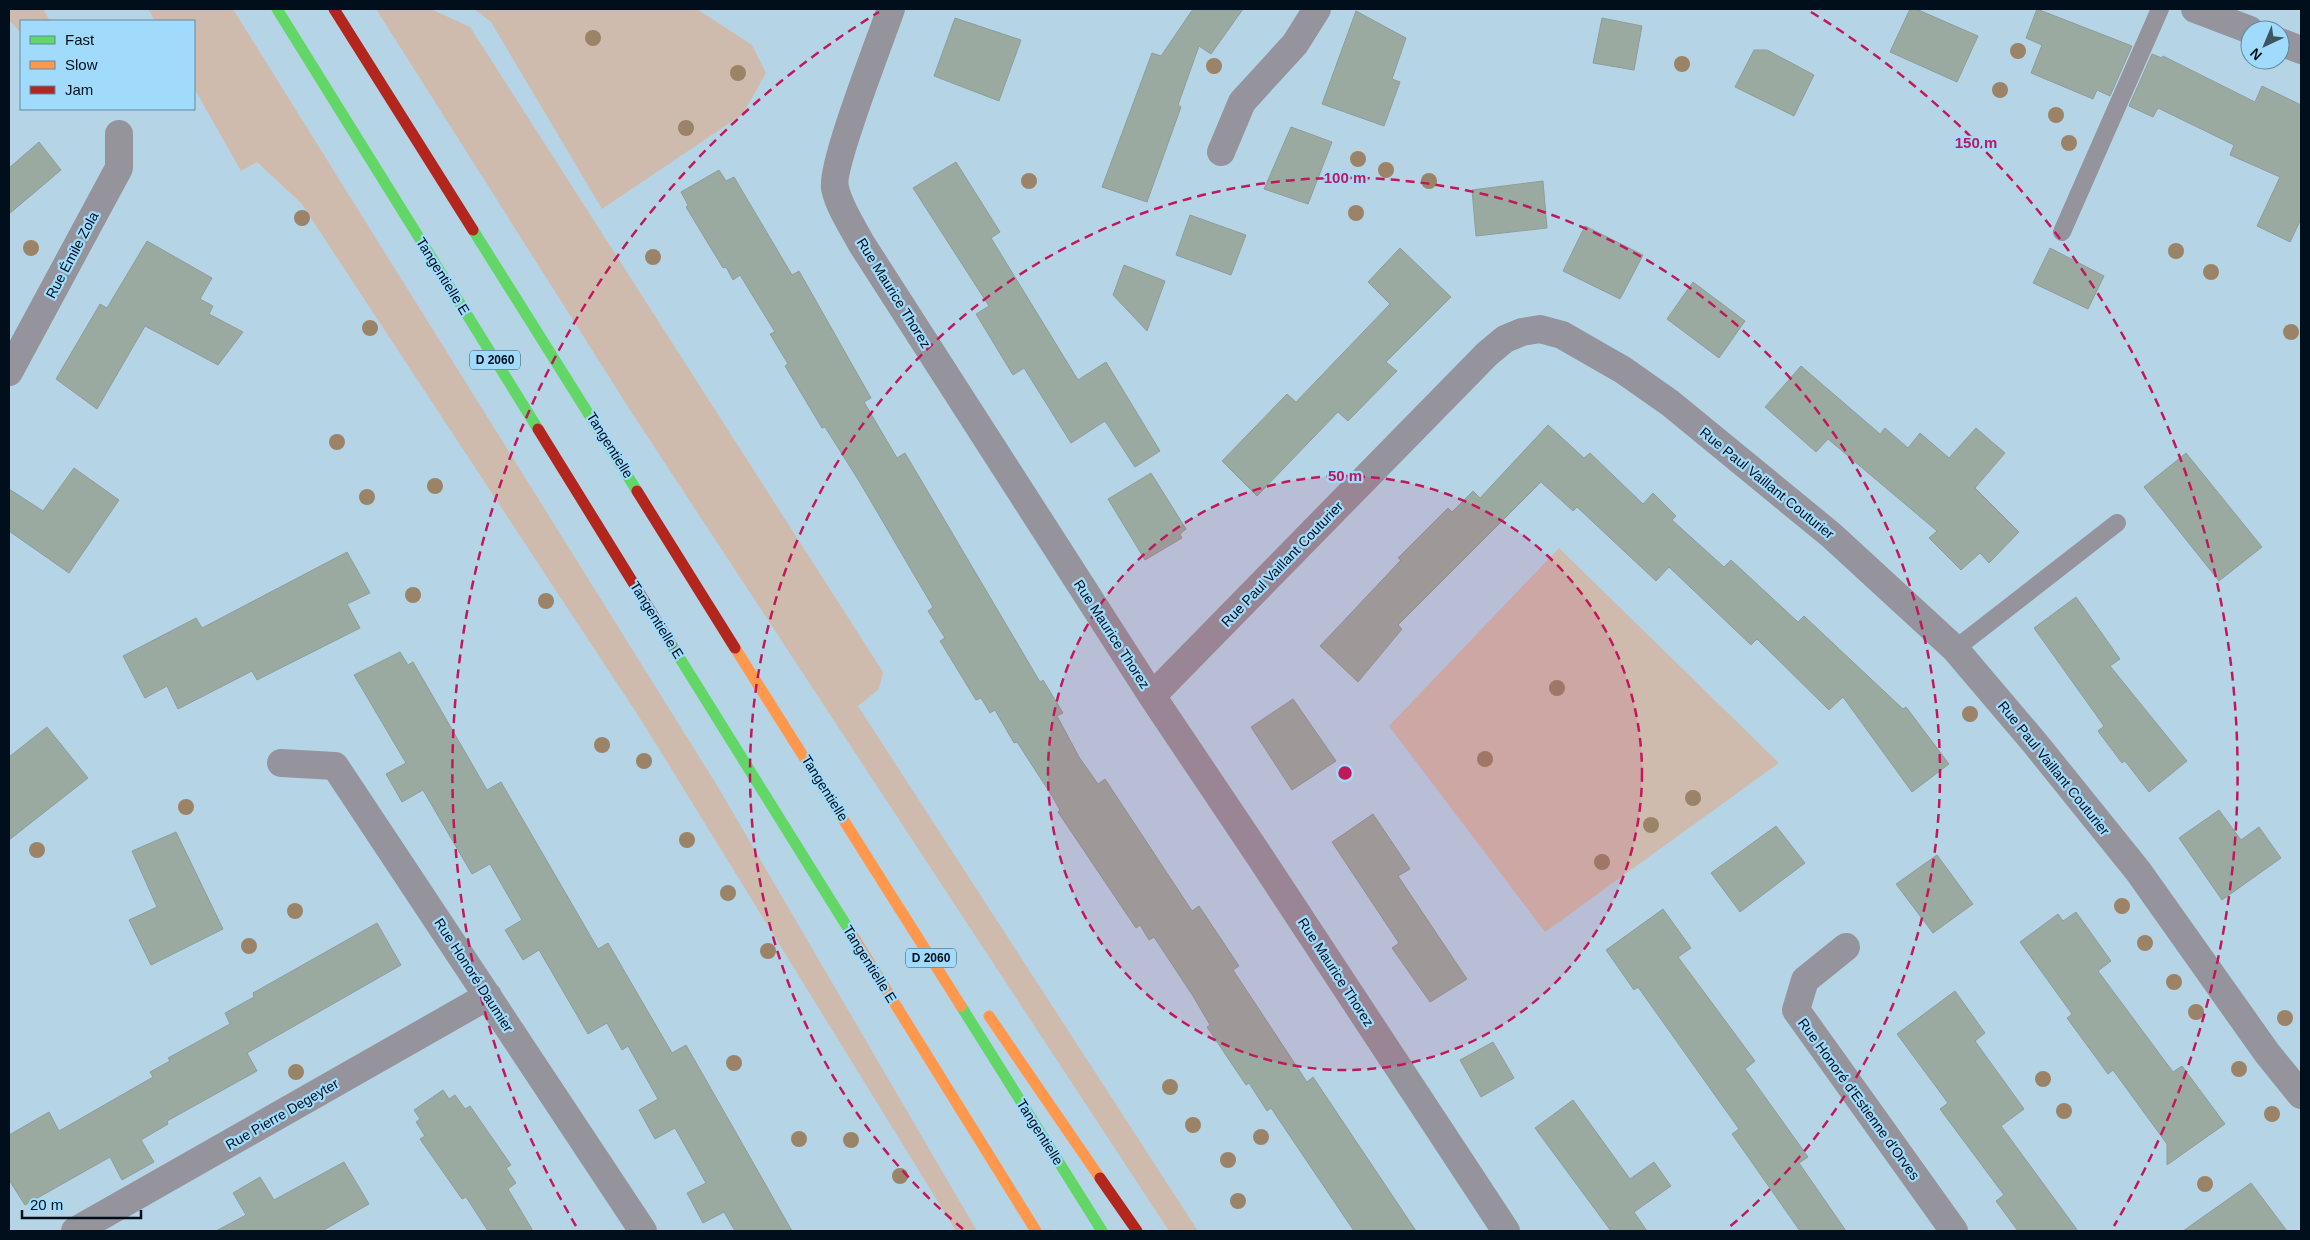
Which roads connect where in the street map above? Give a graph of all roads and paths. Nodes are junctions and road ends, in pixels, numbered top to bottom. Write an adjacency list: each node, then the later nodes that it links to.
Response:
1 (277, 9): 22 (main road, Tangentielle E / D 2060)
2 (334, 9): 14 (main road, Tangentielle / D 2060)
3 (891, 9): 15 (street, Rue Maurice Thorez)
4 (1317, 9): 9 (street)
5 (2160, 9): 10 (lane)
6 (2195, 9): 7 (street)
7 (2240, 26)
8 (120, 134): 11 (street, Rue Émile Zola)
9 (1221, 152)
10 (2062, 232)
11 (9, 372)
12 (2117, 523): 13 (lane)
13 (1955, 650): 15 (street, Rue Paul Vaillant Couturier); 21 (street, Rue Paul Vaillant Couturier)
14 (760, 684): 17 (main road); 26 (main road, Tangentielle / D 2060)
15 (1152, 696): 28 (street, Rue Maurice Thorez)
16 (281, 763): 19 (street, Rue Honoré Daumier)
17 (900, 888)
18 (1846, 948): 29 (street, Rue Honoré d'Estienne d'Orves)
19 (488, 996): 23 (street, Rue Pierre Degeyter); 24 (street, Rue Honoré Daumier)
20 (979, 1002): 27 (main road)
21 (2301, 1095)
22 (1030, 1226): 25 (main road, Tangentielle E / D 2060)
23 (75, 1231)
24 (643, 1231)
25 (1036, 1231)
26 (1102, 1231)
27 (1136, 1231)
28 (1506, 1231)
29 (1954, 1231)

